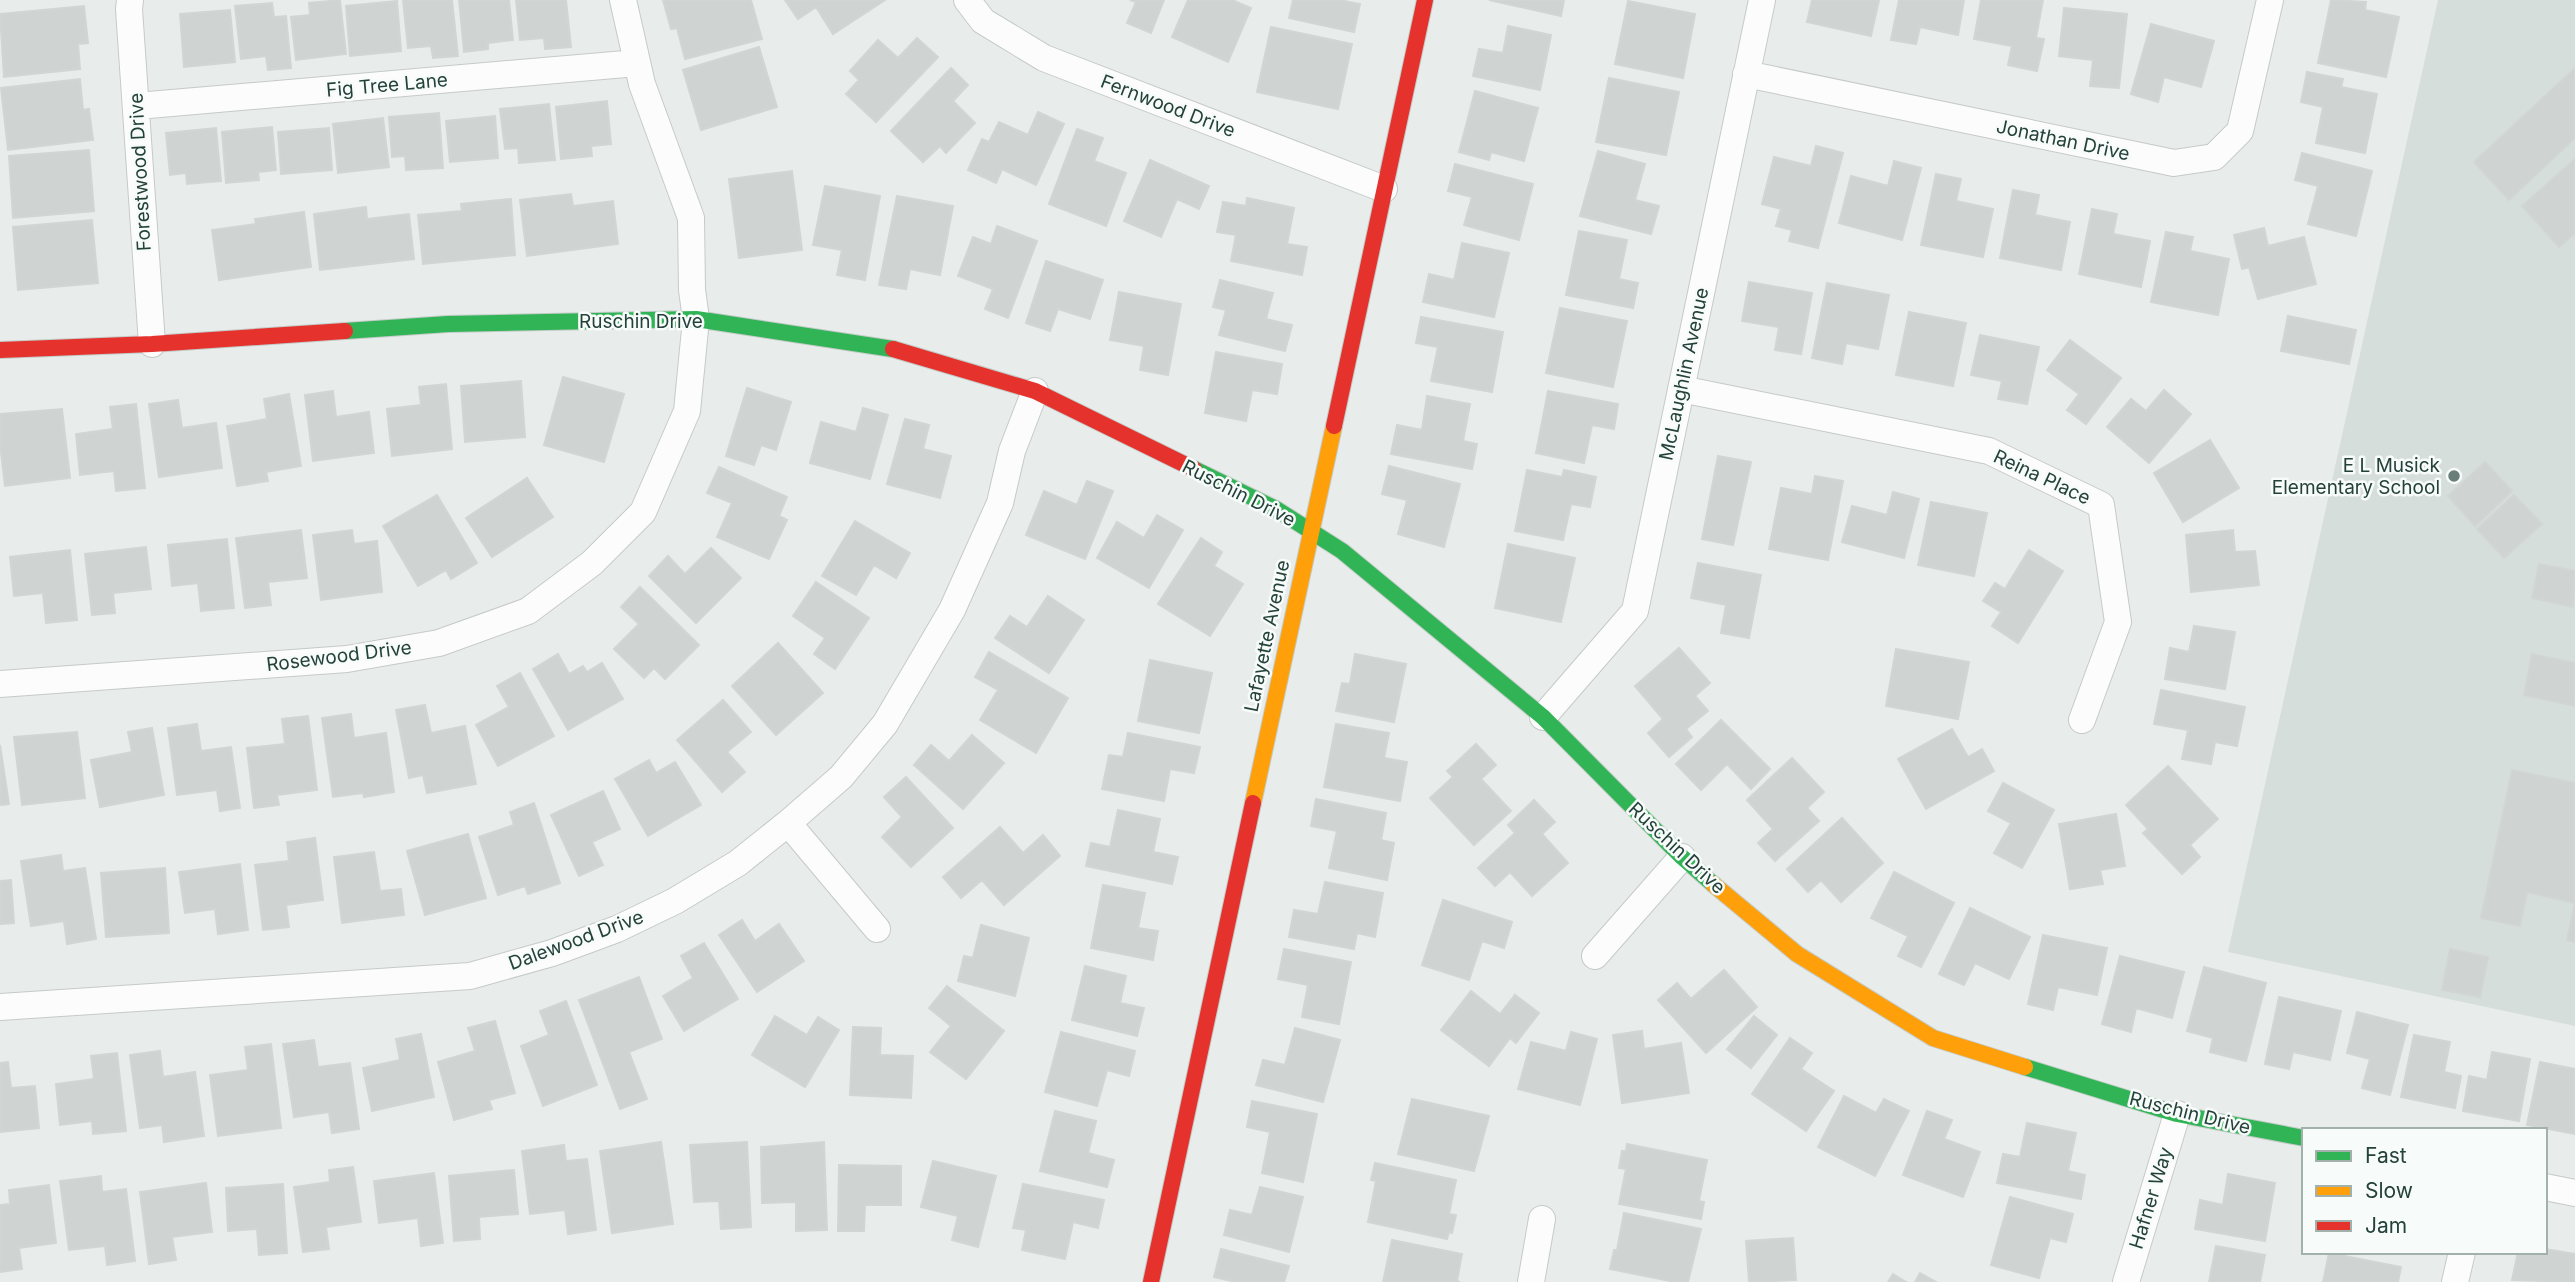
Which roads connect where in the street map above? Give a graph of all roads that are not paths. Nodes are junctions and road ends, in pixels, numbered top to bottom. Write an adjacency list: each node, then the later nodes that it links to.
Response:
1 (130, 0): 9 (street, Forestwood Drive)
2 (623, 0): 7 (street)
3 (967, 0): 10 (street, Fernwood Drive)
4 (1426, 0): 10 (street, Lafayette Avenue)
5 (1762, 0): 8 (street, McLaughlin Avenue)
6 (2270, 0): 8 (street, Jonathan Drive)
7 (637, 63): 9 (street, Fig Tree Lane); 11 (street)
8 (1746, 74): 14 (street, McLaughlin Avenue)
9 (136, 106): 12 (street, Forestwood Drive)
10 (1384, 189): 16 (street, Lafayette Avenue)
11 (696, 319): 12 (street, Ruschin Drive); 15 (street, Ruschin Drive); 17 (street, Rosewood Drive)
12 (152, 344): 13 (street, Ruschin Drive)
13 (0, 350)
14 (1681, 389): 18 (street, McLaughlin Avenue); 19 (street, Reina Place)
15 (1035, 391): 16 (street, Ruschin Drive); 20 (street, Dalewood Drive)
16 (1312, 532): 18 (street, Ruschin Drive); 31 (street, Lafayette Avenue)
17 (0, 684)
18 (1543, 717): 21 (street, Ruschin Drive)
19 (2082, 720)
20 (788, 823): 22 (street); 24 (street, Dalewood Drive)
21 (1682, 857): 23 (street); 25 (street, Ruschin Drive)
22 (877, 929)
23 (1595, 956)
24 (0, 1007)
25 (2177, 1114): 26 (street, Ruschin Drive); 33 (street, Hafner Way)
26 (2302, 1139)
27 (2547, 1187): 28 (street)
28 (2575, 1193)
29 (1542, 1219): 32 (street)
30 (2462, 1254): 34 (street)
31 (1151, 1282)
32 (1531, 1282)
33 (2126, 1282)
34 (2455, 1282)

